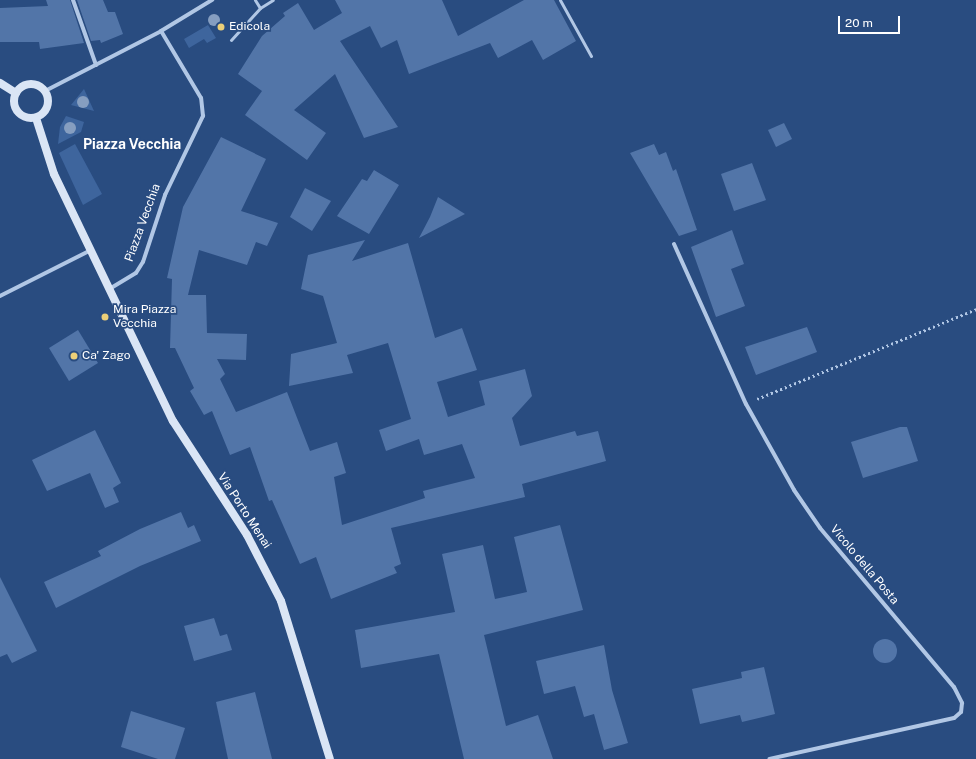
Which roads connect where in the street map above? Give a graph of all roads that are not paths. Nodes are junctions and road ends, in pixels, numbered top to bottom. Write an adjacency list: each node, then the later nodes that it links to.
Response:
1 (73, 0): 10 (street)
2 (212, 0): 7 (street)
3 (255, 0): 6 (lane)
4 (273, 0): 6 (lane)
5 (560, 0): 9 (lane)
6 (260, 8): 8 (lane)
7 (162, 30): 10 (street); 17 (street, Piazza Vecchia)
8 (230, 40)
9 (591, 56)
10 (96, 65): 12 (street)
11 (0, 83): 13 (street)
12 (45, 91): 13 (street); 14 (street)
13 (16, 93): 14 (street)
14 (36, 118): 16 (street)
15 (674, 244): 20 (street, Vicolo della Posta)
16 (92, 250): 17 (street); 18 (street)
17 (111, 288): 19 (street, Via Porto Menai)
18 (0, 296)
19 (330, 759)
20 (769, 759)

